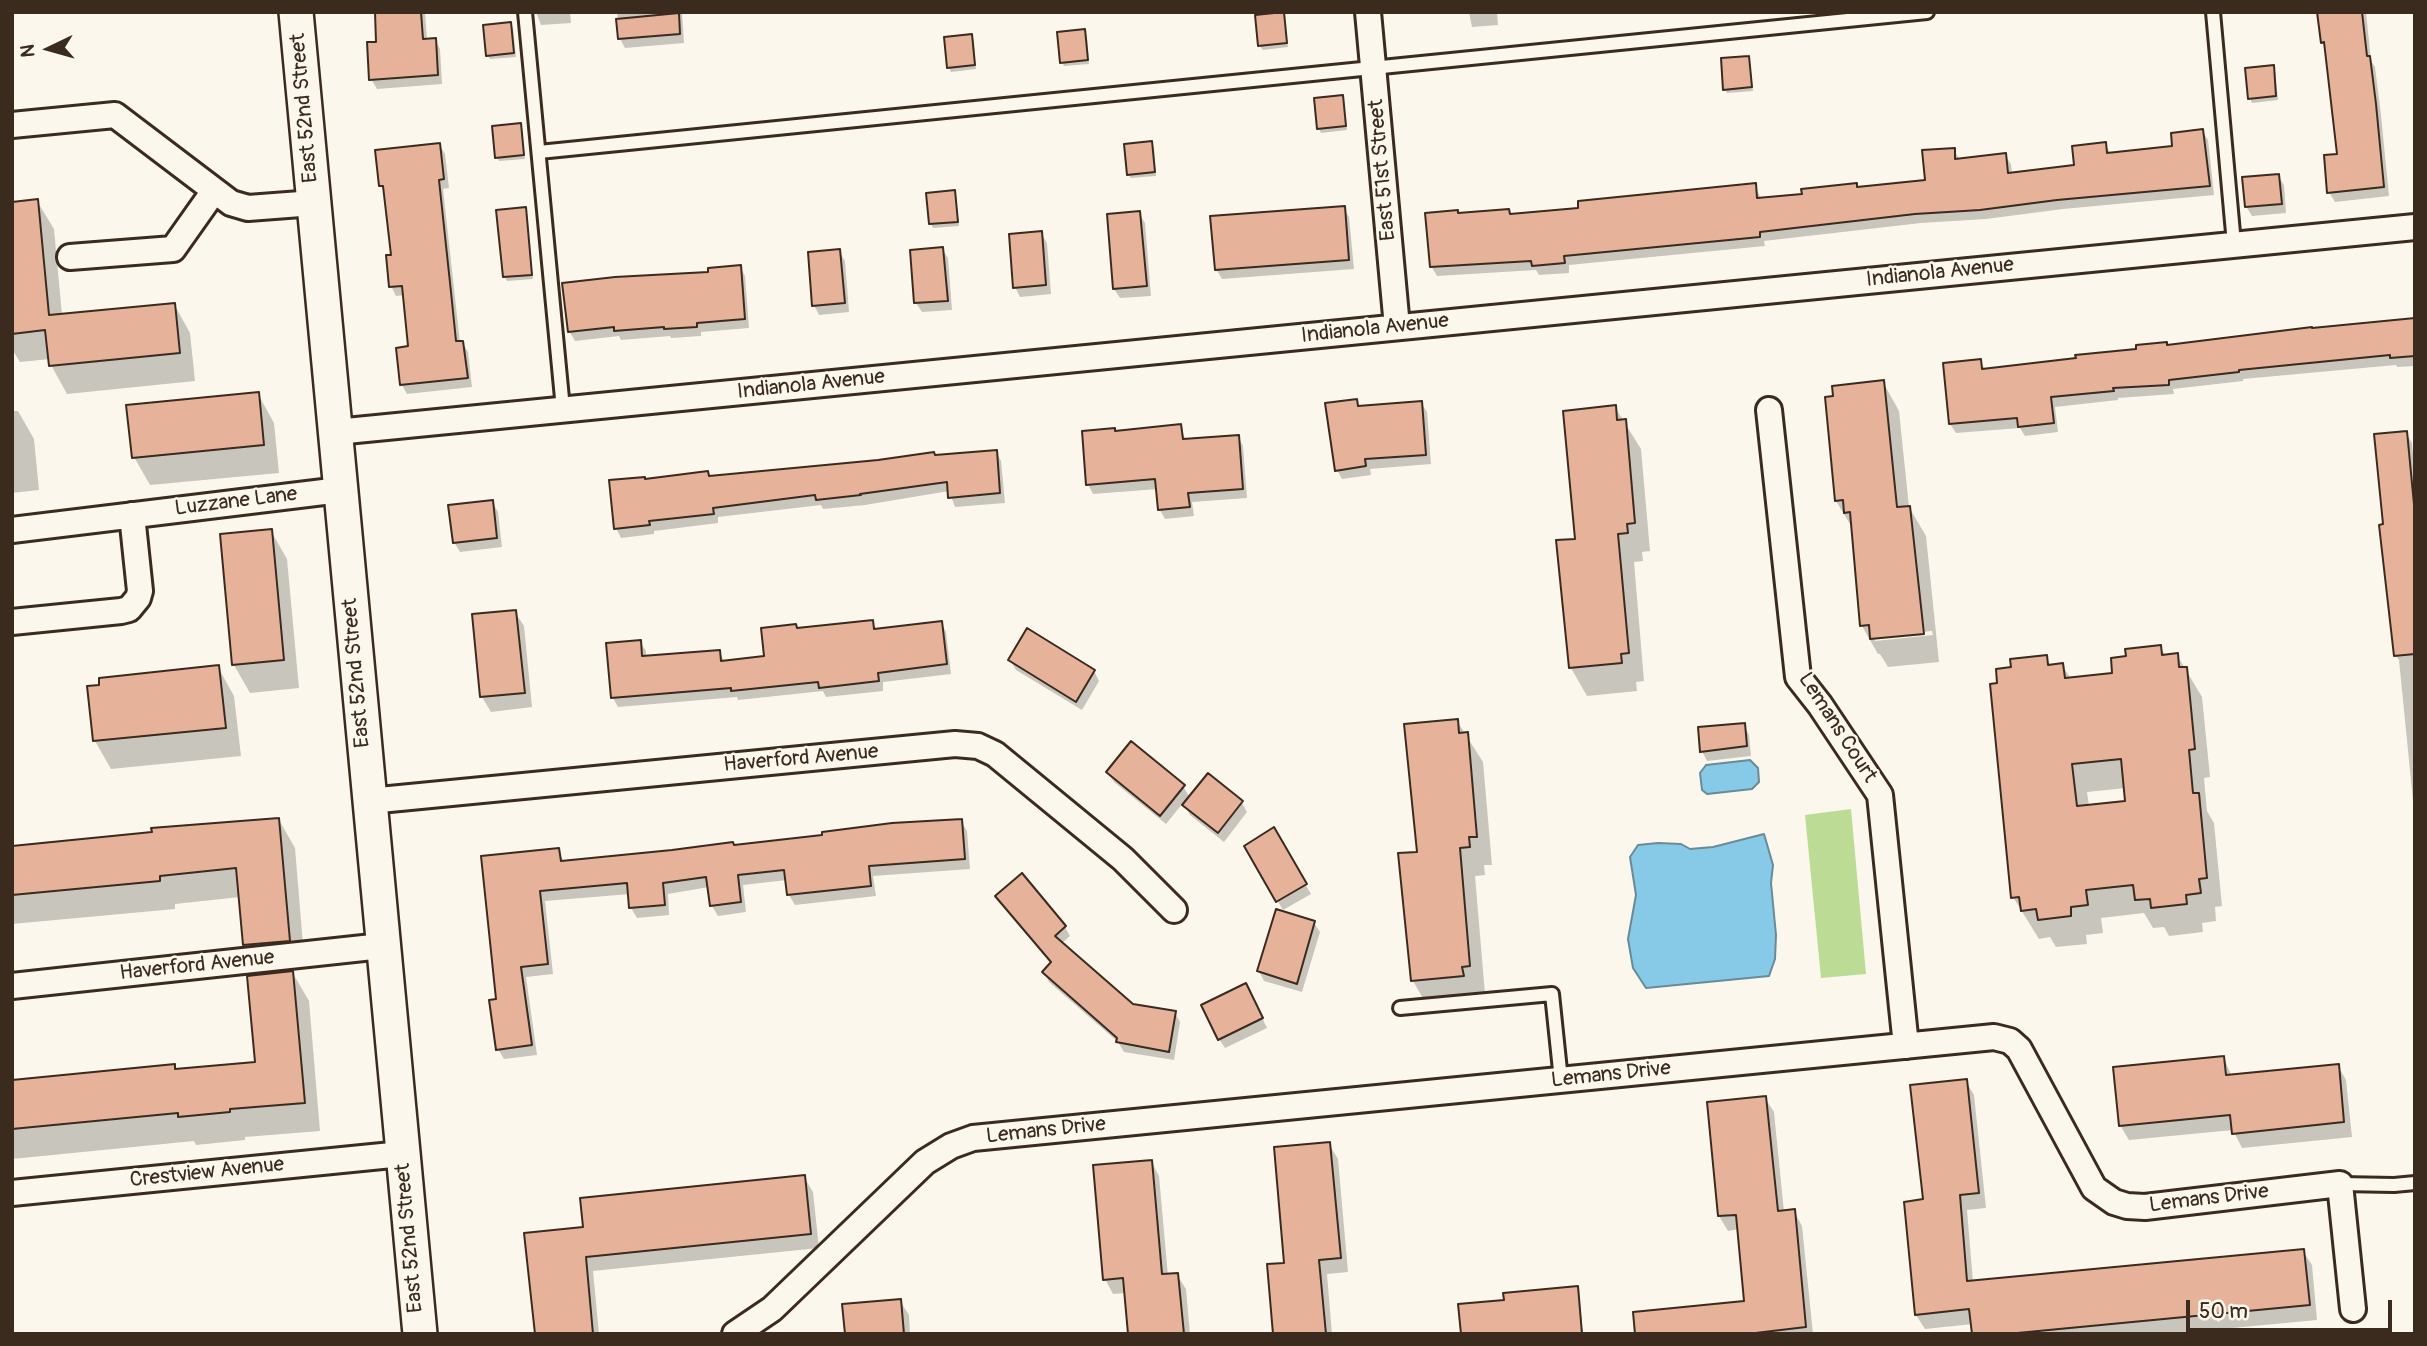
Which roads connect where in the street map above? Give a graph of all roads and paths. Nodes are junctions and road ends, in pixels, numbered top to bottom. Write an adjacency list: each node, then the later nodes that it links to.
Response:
1 (296, 12): 10 (street, East 52nd Street)
2 (525, 12): 8 (lane)
3 (1368, 12): 6 (street, East 51st Street)
4 (1927, 12): 6 (lane)
5 (2213, 12): 12 (lane)
6 (1373, 66): 8 (lane); 14 (street, East 51st Street)
7 (12, 125): 9 (street)
8 (539, 152): 15 (lane)
9 (214, 191): 10 (street); 13 (street)
10 (314, 203): 17 (street, East 52nd Street)
11 (2415, 227): 12 (street, Indianola Avenue)
12 (2234, 244): 14 (street, Indianola Avenue)
13 (70, 257)
14 (1397, 327): 15 (street, Indianola Avenue)
15 (564, 409): 17 (street, Indianola Avenue)
16 (1769, 410): 27 (street, Lemans Court)
17 (336, 432): 18 (street, East 52nd Street)
18 (340, 490): 19 (street, Luzzane Lane); 22 (street, East 52nd Street)
19 (132, 515): 20 (street, Luzzane Lane); 21 (street)
20 (12, 530)
21 (12, 622)
22 (369, 800): 23 (street, Haverford Avenue); 24 (street, East 52nd Street)
23 (1174, 910)
24 (382, 946): 25 (street, Haverford Avenue); 29 (street, East 52nd Street)
25 (12, 986)
26 (1399, 1009): 28 (lane)
27 (1906, 1046): 28 (street, Lemans Drive); 31 (street, Lemans Drive)
28 (1561, 1080): 35 (street, Lemans Drive)
29 (402, 1154): 32 (street, Crestview Avenue); 34 (street, East 52nd Street)
30 (2415, 1183): 31 (lane)
31 (2340, 1184): 33 (street)
32 (12, 1192)
33 (2353, 1310)
34 (420, 1334)
35 (735, 1334)

